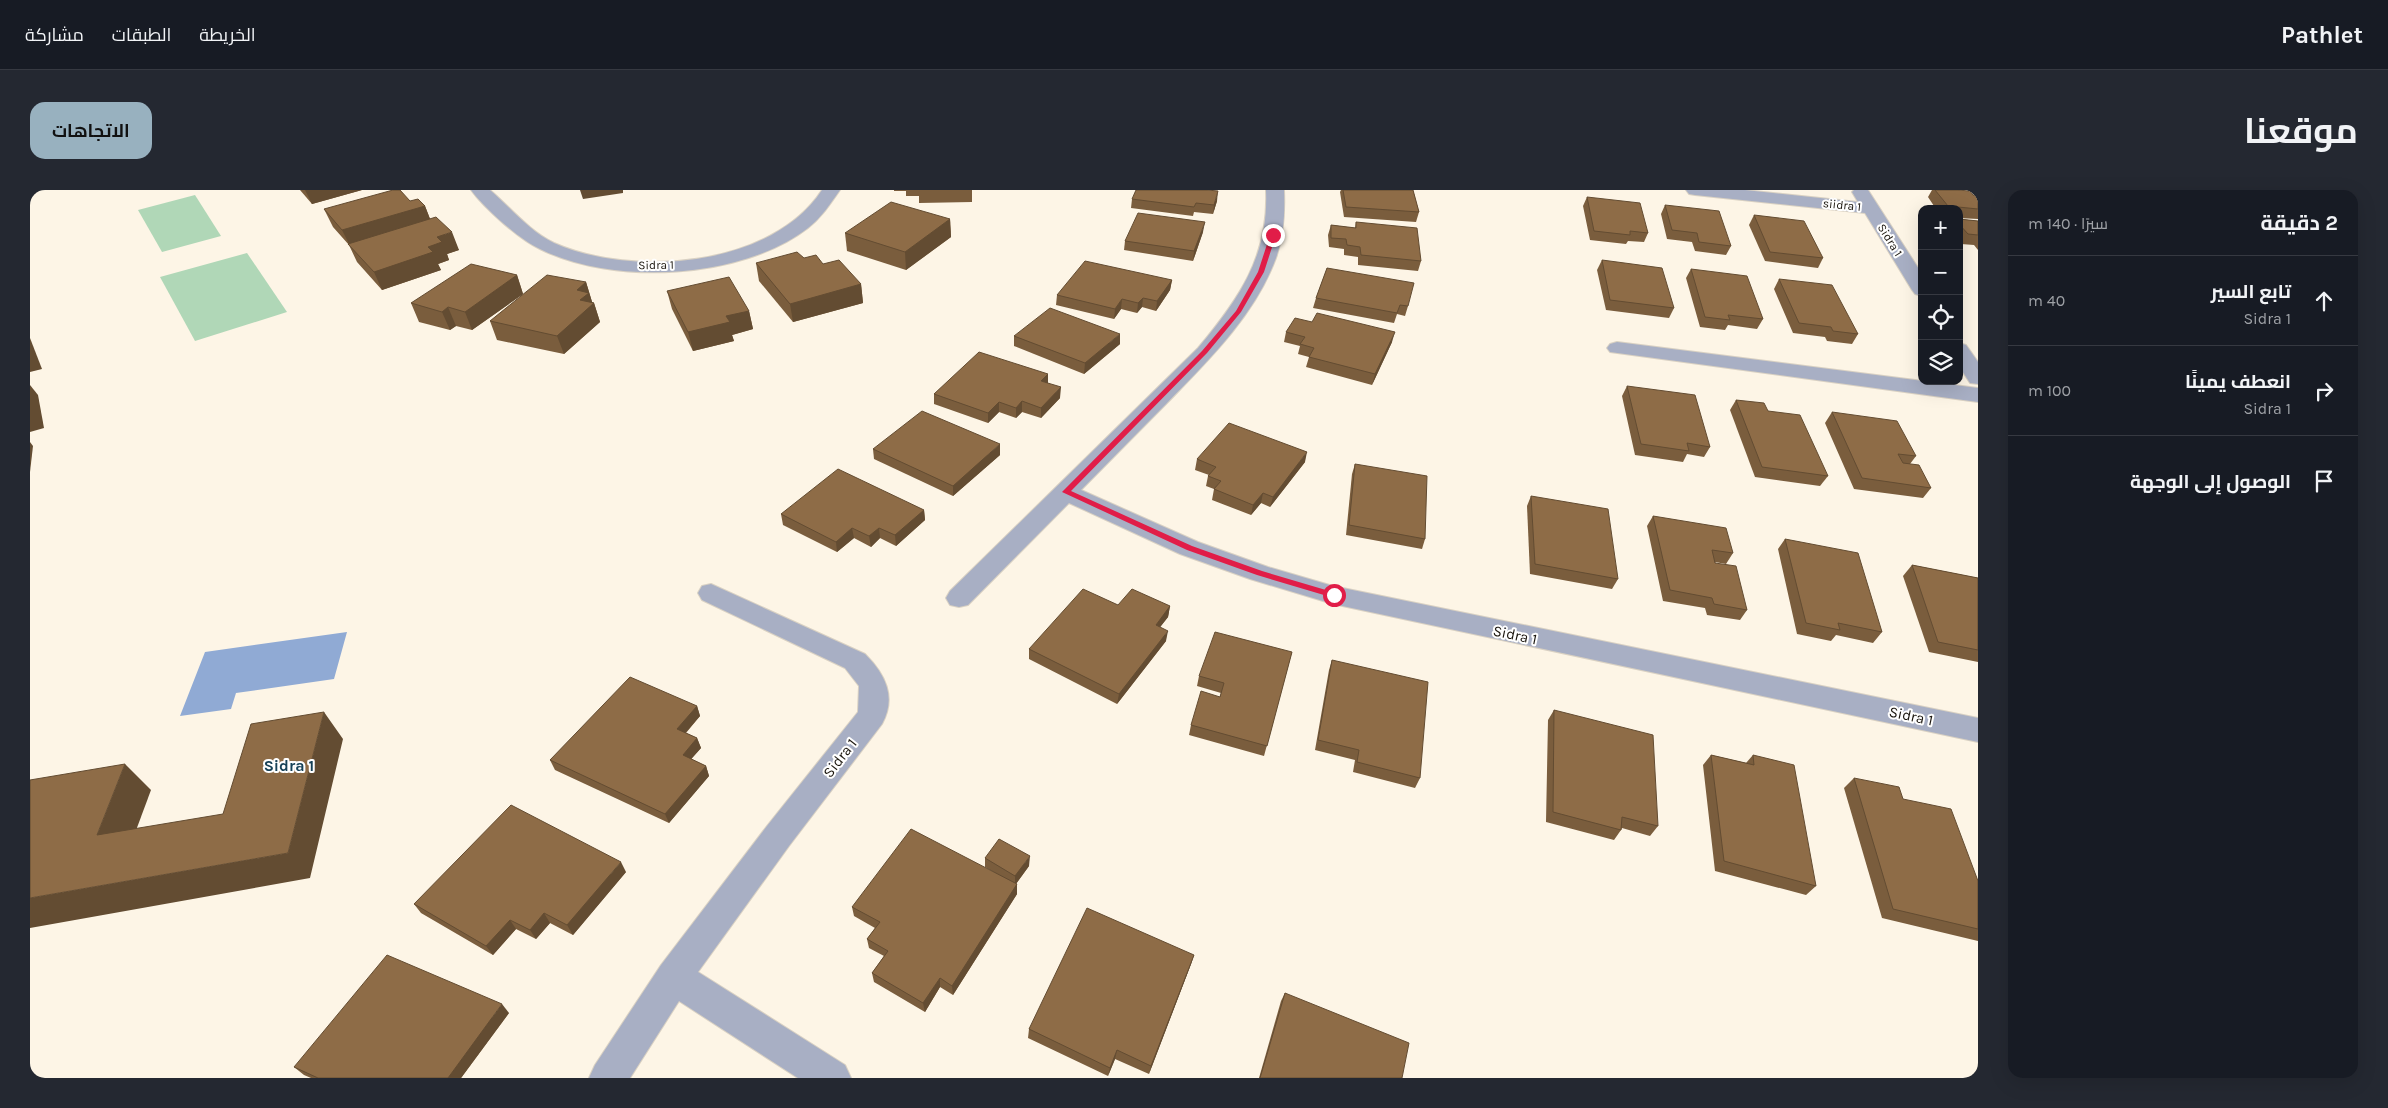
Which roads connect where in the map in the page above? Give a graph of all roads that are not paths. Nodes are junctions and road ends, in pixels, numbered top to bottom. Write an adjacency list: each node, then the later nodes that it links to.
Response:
1 (480, 190): 2 (street, Sidra 1)
2 (831, 190)
3 (1275, 190): 12 (street)
4 (1695, 190): 6 (street, siidra 1)
5 (1860, 190): 6 (street, Sidra 1)
6 (1870, 208): 7 (street, Sidra 1)
7 (1918, 284)
8 (1617, 348): 11 (street)
9 (1963, 355): 10 (street)
10 (1978, 378)
11 (1978, 395)
12 (1066, 492): 14 (street); 15 (street, Sidra 1)
13 (711, 593): 16 (street, Sidra 1)
14 (960, 598)
15 (1978, 730)
16 (674, 977): 17 (street, Sidra 1); 18 (street)
17 (608, 1078)
18 (832, 1078)

